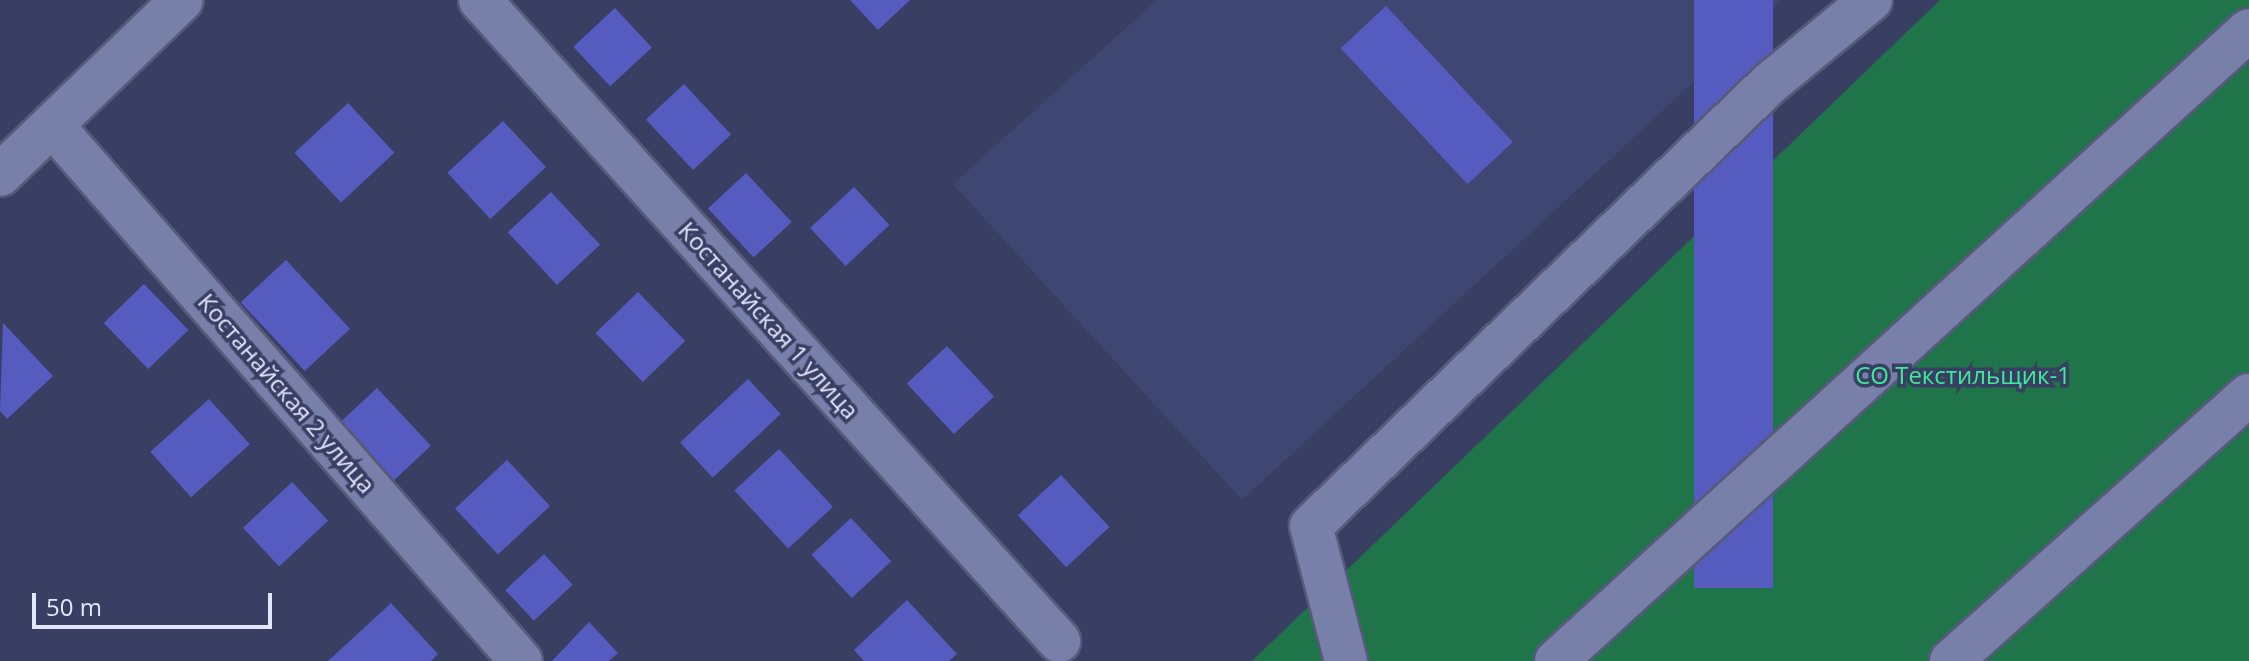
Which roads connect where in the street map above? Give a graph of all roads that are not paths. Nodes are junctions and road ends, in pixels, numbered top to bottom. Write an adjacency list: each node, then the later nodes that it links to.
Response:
1 (182, 0): 5 (street)
2 (480, 0): 8 (street, Костанайская 1 улица)
3 (1871, 0): 10 (street)
4 (2249, 30): 11 (street)
5 (52, 125): 6 (street); 9 (street, Костанайская 2 улица)
6 (6, 156)
7 (2249, 395): 12 (street)
8 (1059, 641)
9 (521, 661)
10 (1346, 661)
11 (1556, 661)
12 (1951, 661)

